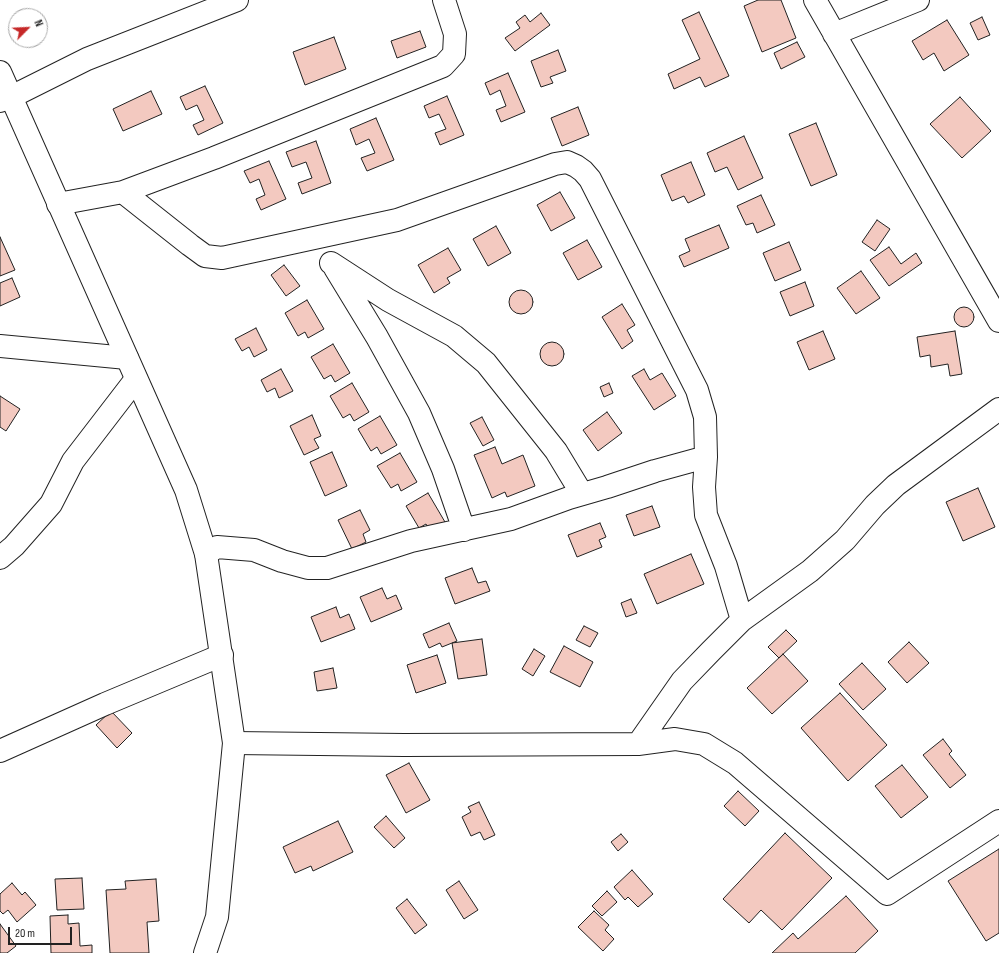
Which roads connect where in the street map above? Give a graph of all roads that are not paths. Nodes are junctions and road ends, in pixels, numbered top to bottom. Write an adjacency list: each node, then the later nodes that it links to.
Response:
1 (237, 0): 7 (street)
2 (444, 0): 8 (street)
3 (816, 0): 5 (street)
4 (918, 0): 5 (street)
5 (834, 34): 12 (street)
6 (0, 72): 7 (street)
7 (5, 99): 9 (street)
8 (124, 192): 9 (street); 10 (street)
9 (58, 204): 14 (street)
10 (318, 237): 11 (street); 17 (street)
11 (331, 263): 18 (street); 19 (street)
12 (999, 321)
13 (0, 346): 14 (street)
14 (127, 358): 15 (street)
15 (136, 379): 20 (street); 21 (street)
16 (999, 409): 22 (street)
17 (706, 457): 18 (street); 22 (street)
18 (582, 494): 19 (street)
19 (464, 530): 20 (street)
20 (206, 554): 23 (street)
21 (0, 558)
22 (742, 620): 25 (street)
23 (222, 655): 24 (street); 26 (street)
24 (234, 743): 25 (street); 28 (street)
25 (638, 744): 27 (street)
26 (0, 751)
27 (999, 822)
28 (205, 953)

